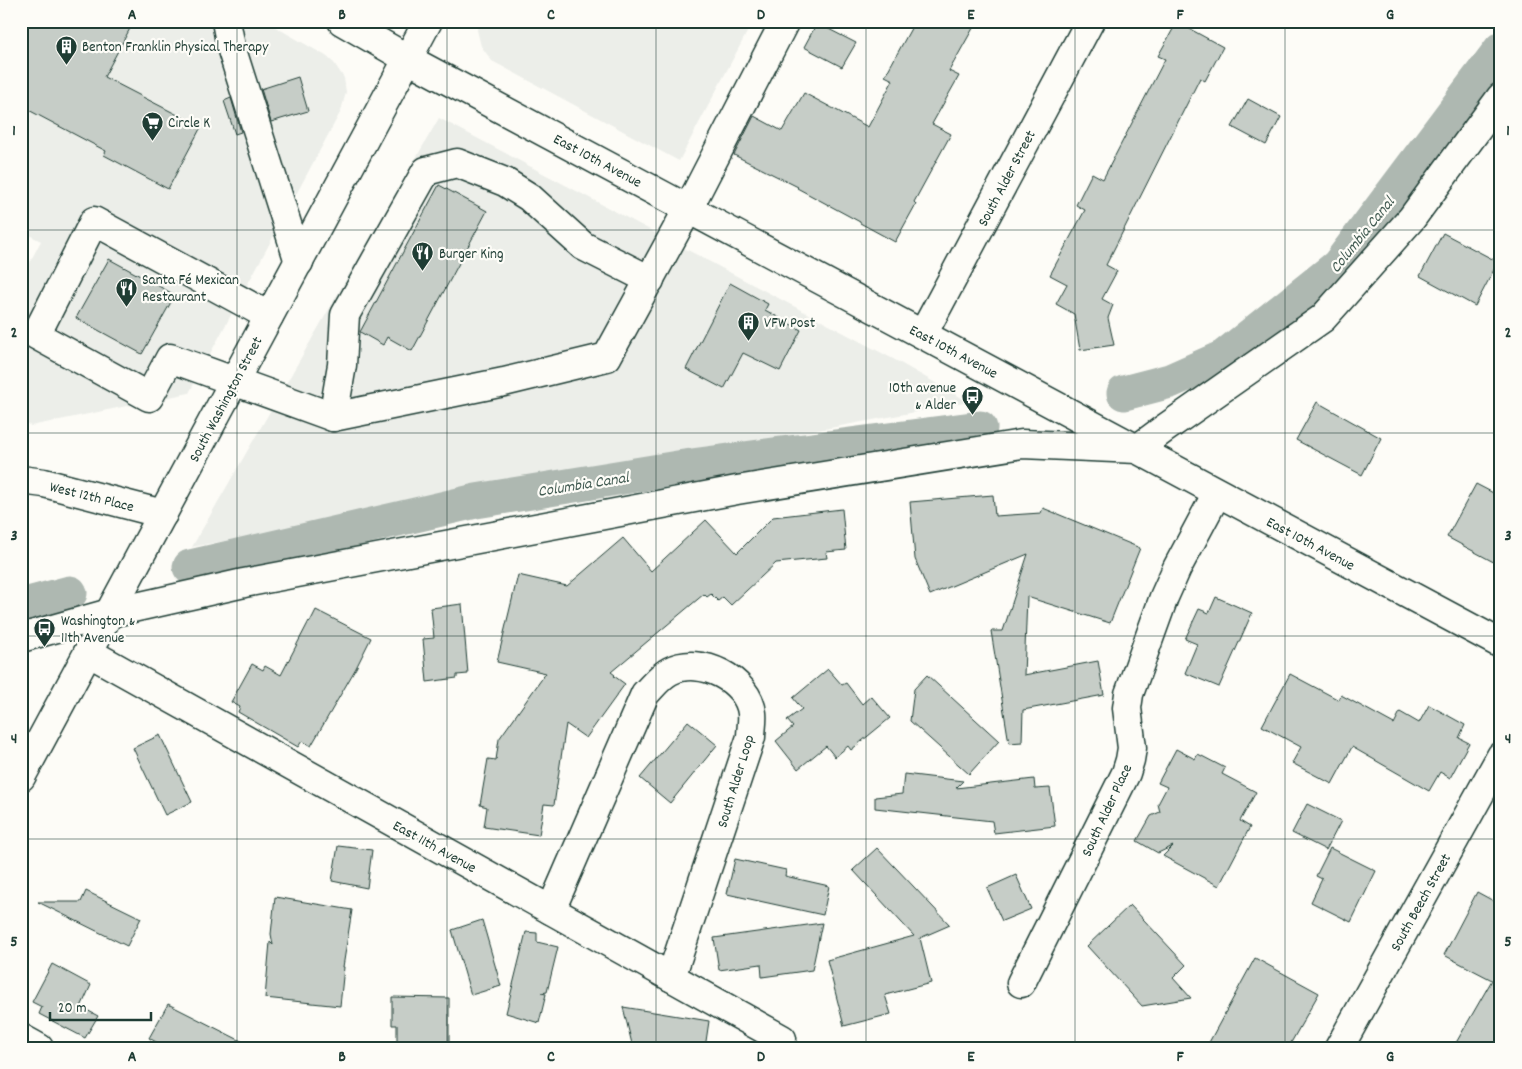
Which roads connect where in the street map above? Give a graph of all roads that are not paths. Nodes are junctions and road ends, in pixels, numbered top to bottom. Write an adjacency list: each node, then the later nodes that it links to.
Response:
1 (226, 21): 9 (main road)
2 (342, 21): 6 (main road, East 10th Avenue)
3 (428, 21): 6 (main road, South Washington Street)
4 (785, 21): 8 (main road)
5 (1090, 21): 12 (main road, South Alder Street)
6 (408, 59): 8 (main road, East 10th Avenue); 9 (main road, South Washington Street)
7 (1501, 97): 15 (main road)
8 (688, 209): 10 (main road); 12 (main road, East 10th Avenue)
9 (299, 262): 11 (main road, South Washington Street)
10 (650, 280): 14 (main road); 14 (main road)
11 (269, 316): 13 (main road, South Washington Street); 13 (main road)
12 (923, 334): 15 (main road, East 10th Avenue)
13 (234, 382): 14 (main road); 18 (main road, South Washington Street)
14 (333, 418)
15 (1137, 449): 17 (main road, East 10th Avenue); 19 (main road)
16 (21, 480): 18 (main road, West 12th Place)
17 (1217, 492): 21 (main road, East 10th Avenue); 27 (main road, South Alder Place)
18 (163, 514): 19 (main road, South Washington Street)
19 (110, 613): 20 (main road); 22 (main road, South Washington Street)
20 (21, 638)
21 (1501, 644)
22 (88, 652): 24 (main road, South Washington Street); 25 (main road, East 11th Avenue)
23 (1501, 756): 31 (main road, South Beech Street)
24 (21, 777)
25 (551, 910): 26 (main road, East 11th Avenue); 26 (main road, South Alder Loop)
26 (671, 977): 29 (main road, East 11th Avenue)
27 (1021, 983)
28 (21, 1038): 30 (main road)
29 (782, 1039)
30 (39, 1048)
31 (1339, 1048)

